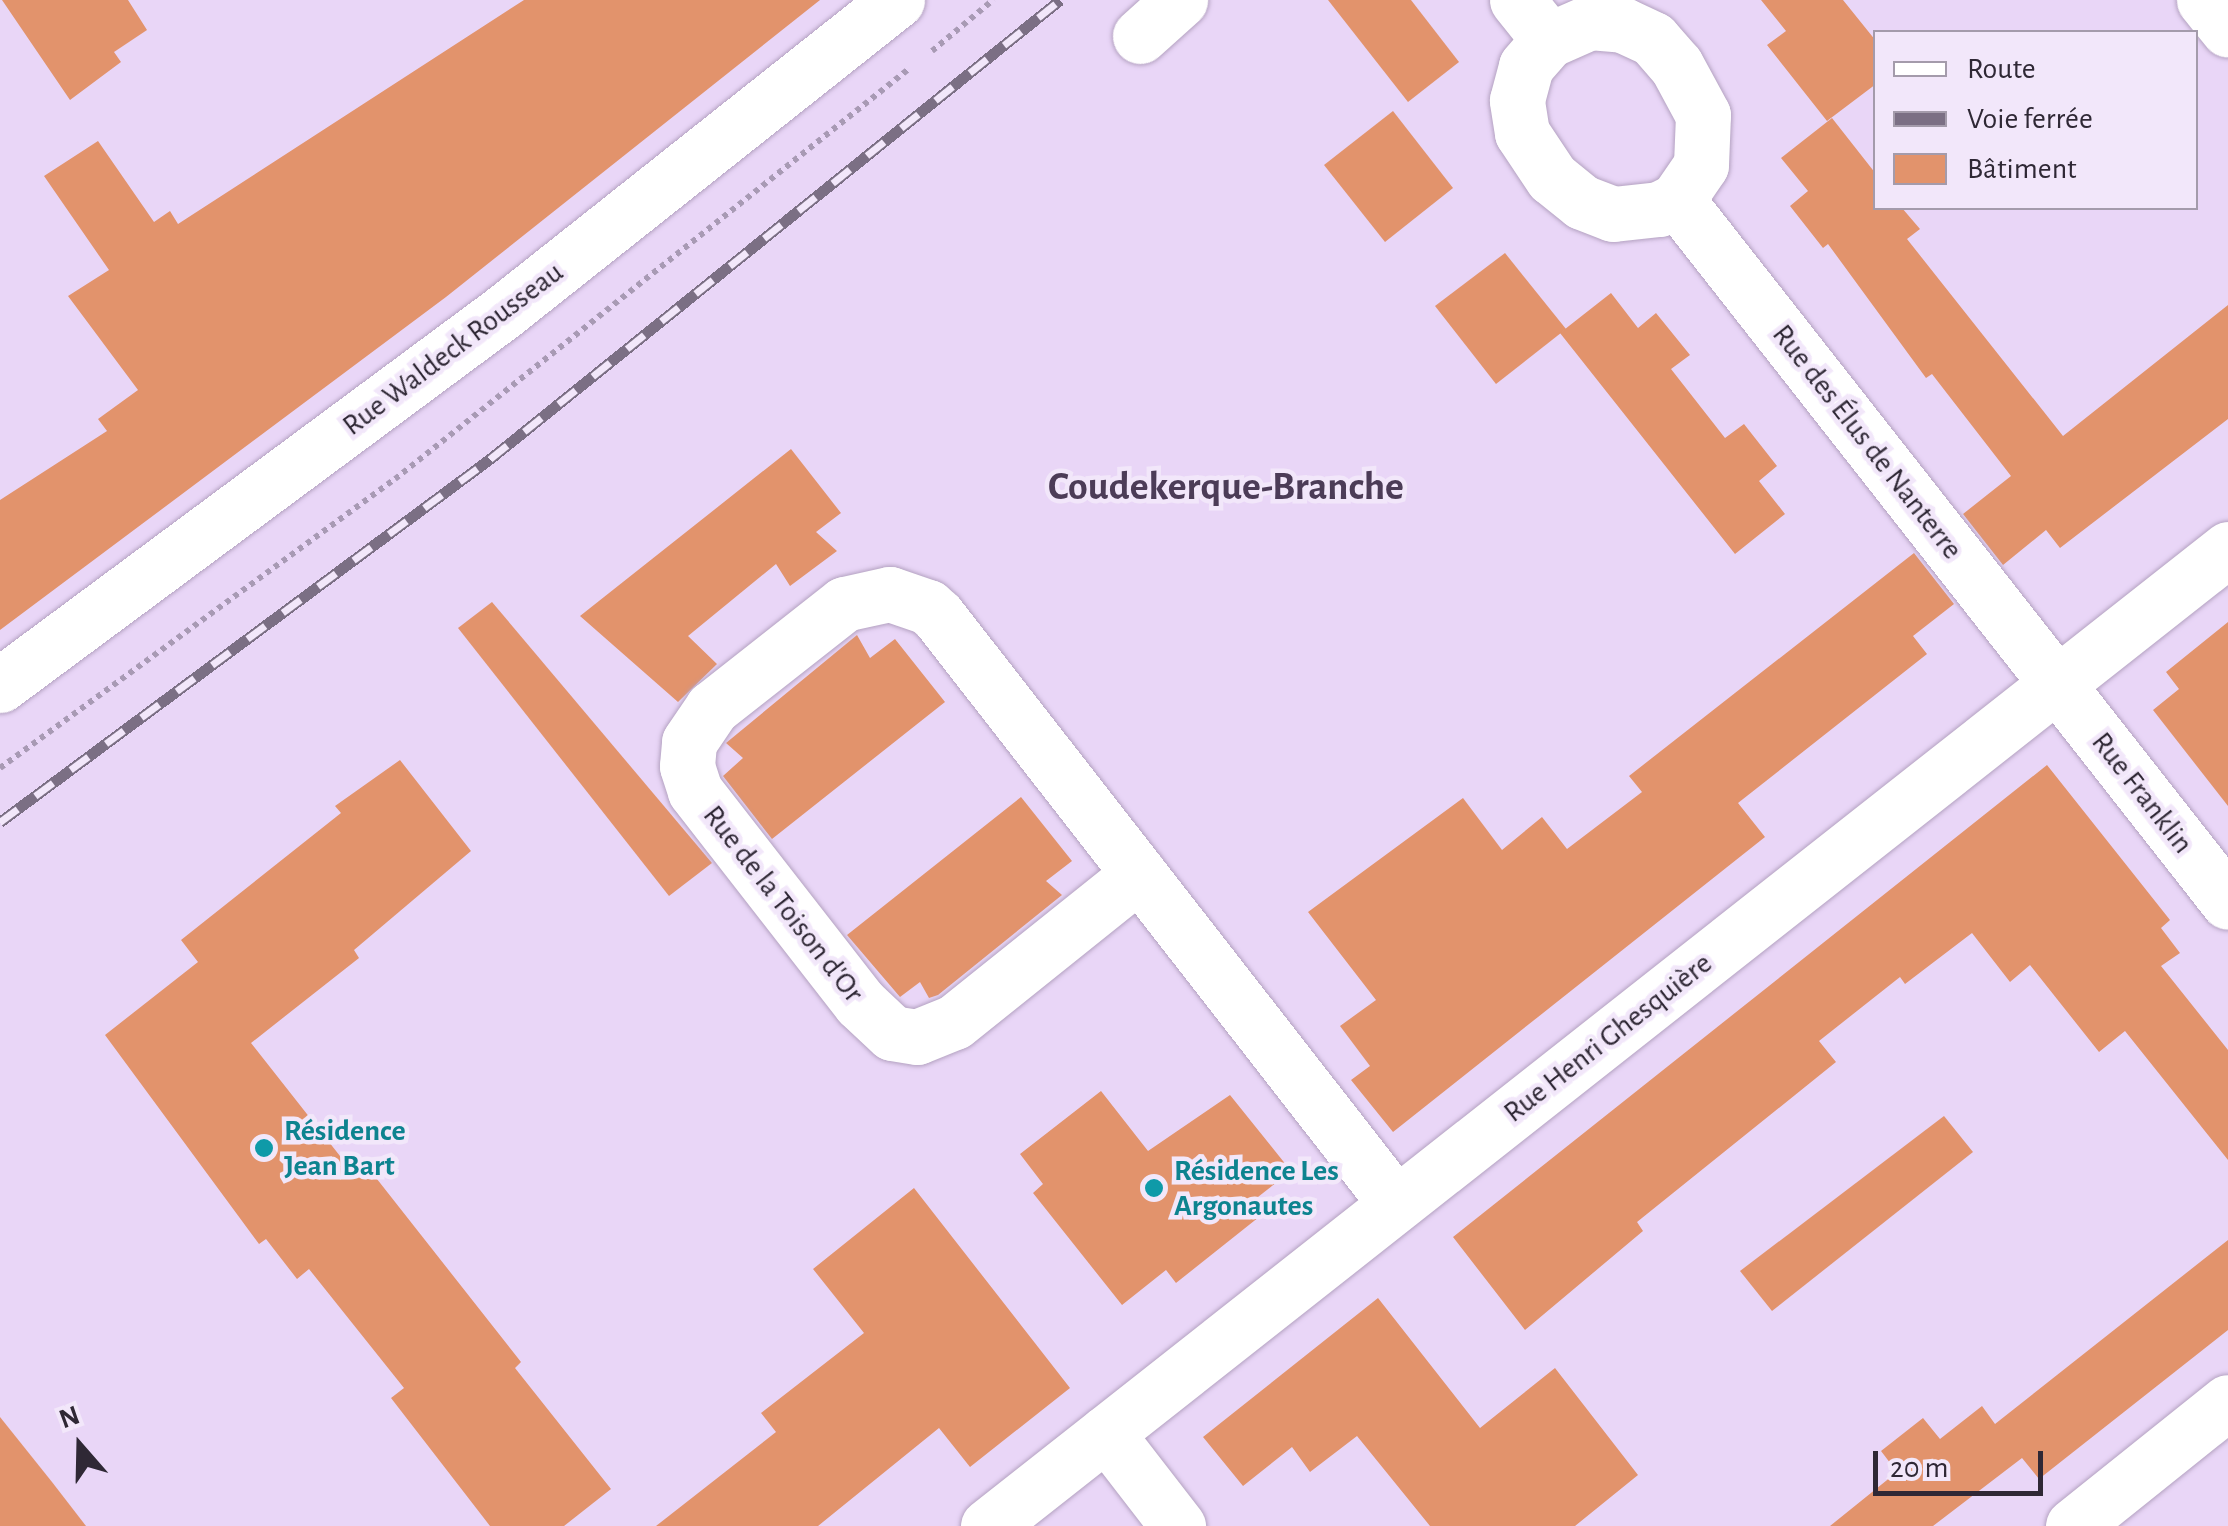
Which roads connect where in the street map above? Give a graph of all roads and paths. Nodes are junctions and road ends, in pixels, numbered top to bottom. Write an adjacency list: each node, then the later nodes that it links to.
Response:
1 (898, 0): 11 (street, Rue Waldeck Rousseau)
2 (993, 0): 12 (path)
3 (1180, 0): 7 (street)
4 (2204, 0): 6 (street)
5 (1533, 20): 8 (street); 8 (street)
6 (2228, 30)
7 (1140, 36)
8 (1678, 200): 10 (street, Rue des Élus de Nanterre)
9 (2228, 549): 10 (street, Rue Henri Ghesquière)
10 (2056, 685): 14 (street, Rue Franklin); 15 (street, Rue Henri Ghesquière)
11 (0, 686)
12 (0, 768)
13 (1140, 874): 13 (street, Rue de la Toison d'Or); 15 (street, Rue de la Toison d'Or)
14 (2228, 902)
15 (1396, 1204): 17 (street, Rue Henri Ghesquière)
16 (2228, 1402): 20 (street)
17 (1106, 1433): 18 (street, Rue Henri Ghesquière); 19 (street)
18 (988, 1526)
19 (1178, 1526)
20 (2073, 1526)

